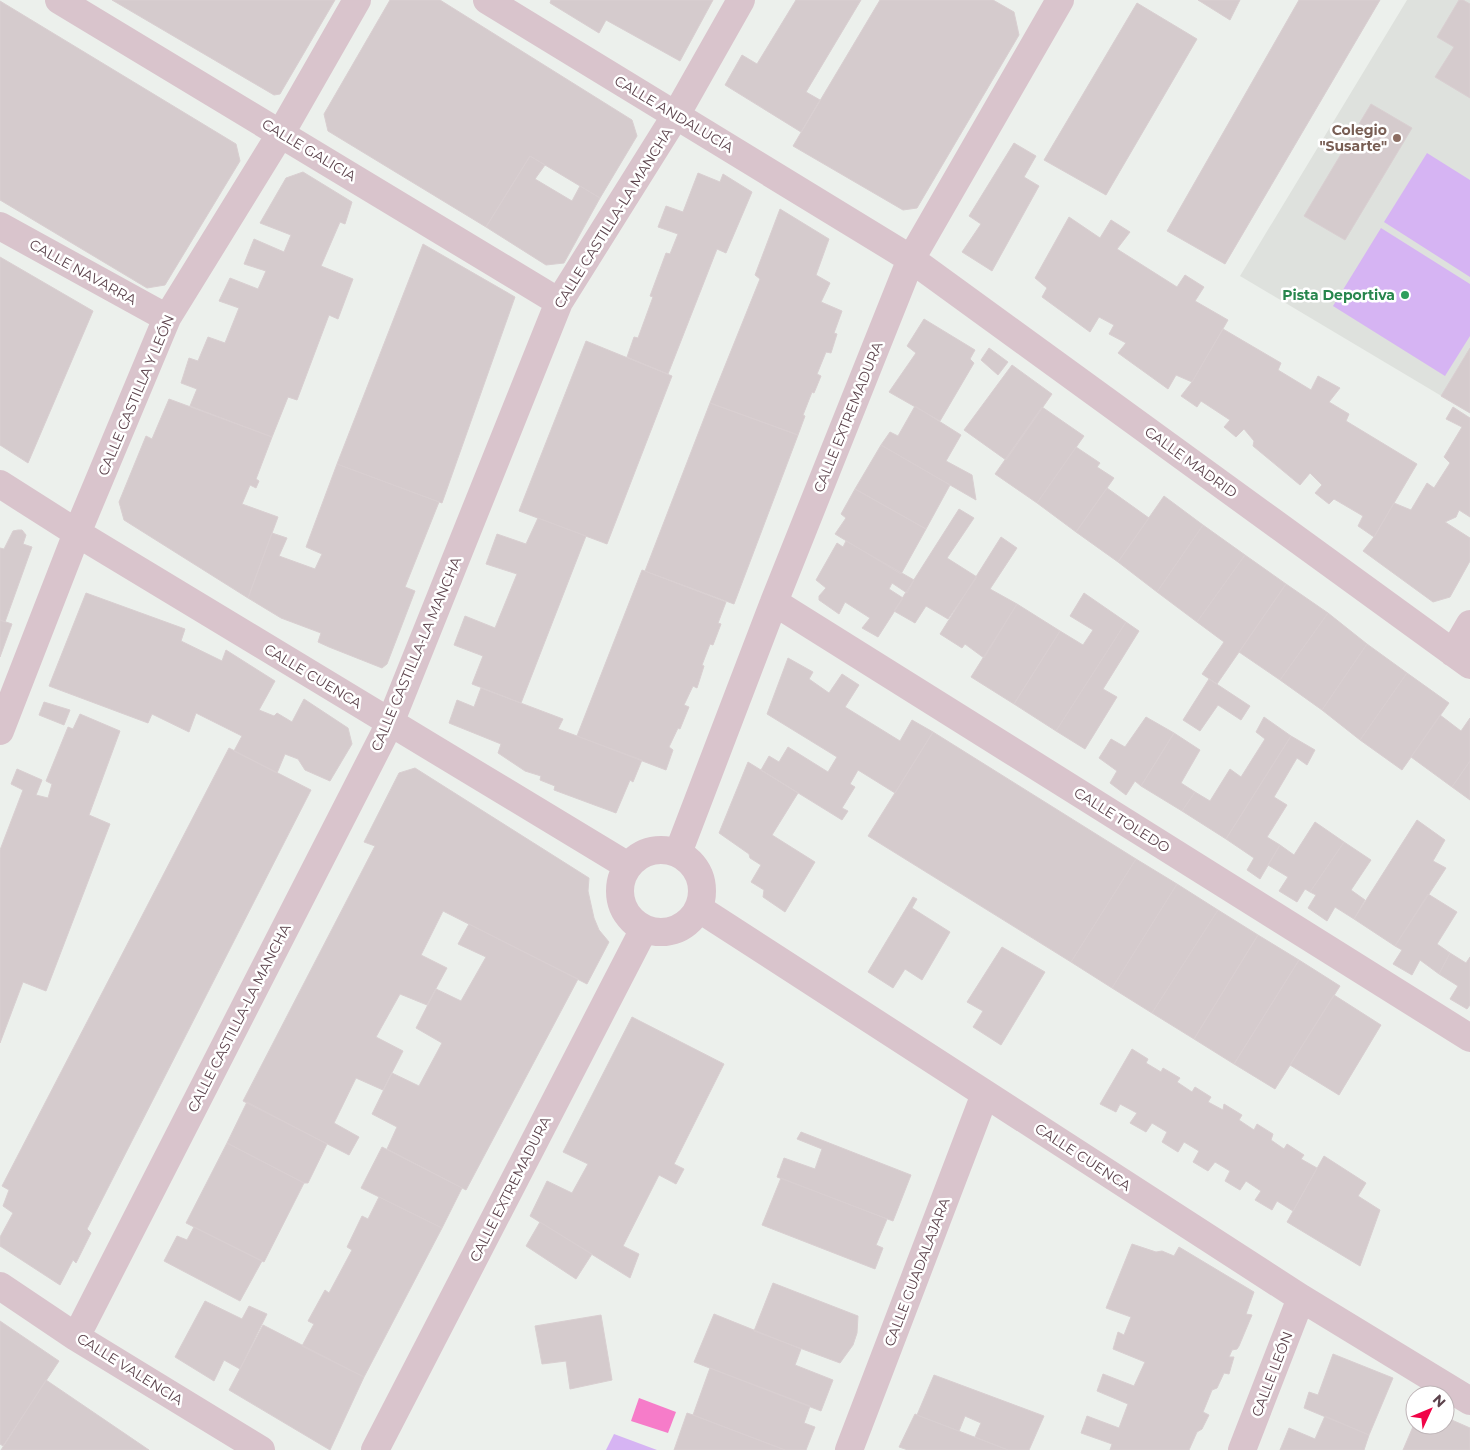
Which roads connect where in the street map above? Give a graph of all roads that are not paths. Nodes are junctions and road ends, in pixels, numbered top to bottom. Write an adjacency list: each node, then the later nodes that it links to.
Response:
1 (59, 0): 7 (street, CALLE GALICIA)
2 (356, 0): 7 (street, CALLE CASTILLA Y LEÓN)
3 (487, 0): 6 (street, CALLE ANDALUCÍA)
4 (742, 0): 6 (street, CALLE CASTILLA-LA MANCHA)
5 (1053, 3): 9 (street, CALLE EXTREMADURA)
6 (676, 115): 9 (street, CALLE ANDALUCÍA); 10 (street, CALLE CASTILLA-LA MANCHA)
7 (281, 133): 10 (street, CALLE GALICIA); 11 (street, CALLE CASTILLA Y LEÓN)
8 (0, 226): 11 (street, CALLE NAVARRA)
9 (911, 259): 14 (street, CALLE EXTREMADURA); 16 (street, CALLE MADRID)
10 (558, 302): 17 (street, CALLE CASTILLA-LA MANCHA)
11 (167, 318): 13 (street, CALLE CASTILLA Y LEÓN)
12 (0, 484): 13 (street, CALLE CUENCA)
13 (77, 534): 17 (street, CALLE CUENCA); 18 (street, CALLE CASTILLA Y LEÓN)
14 (774, 602): 19 (street, CALLE EXTREMADURA); 23 (street, CALLE TOLEDO)
15 (1470, 624): 16 (street)
16 (1462, 659)
17 (390, 722): 20 (street, CALLE CUENCA); 27 (street, CALLE CASTILLA-LA MANCHA)
18 (0, 731)
19 (678, 853): 20 (street); 21 (street)
20 (628, 866): 22 (street)
21 (698, 908): 22 (street); 24 (street, CALLE CUENCA)
22 (644, 929): 30 (street, CALLE EXTREMADURA)
23 (1470, 1038)
24 (985, 1094): 26 (street, CALLE CUENCA); 31 (street, CALLE GUADALAJARA)
25 (0, 1286): 27 (street, CALLE VALENCIA)
26 (1302, 1298): 28 (street, CALLE CUENCA); 32 (street, CALLE LEÓN)
27 (76, 1337): 29 (street, CALLE VALENCIA)
28 (1470, 1401)
29 (261, 1450)
30 (375, 1450)
31 (848, 1450)
32 (1242, 1450)

